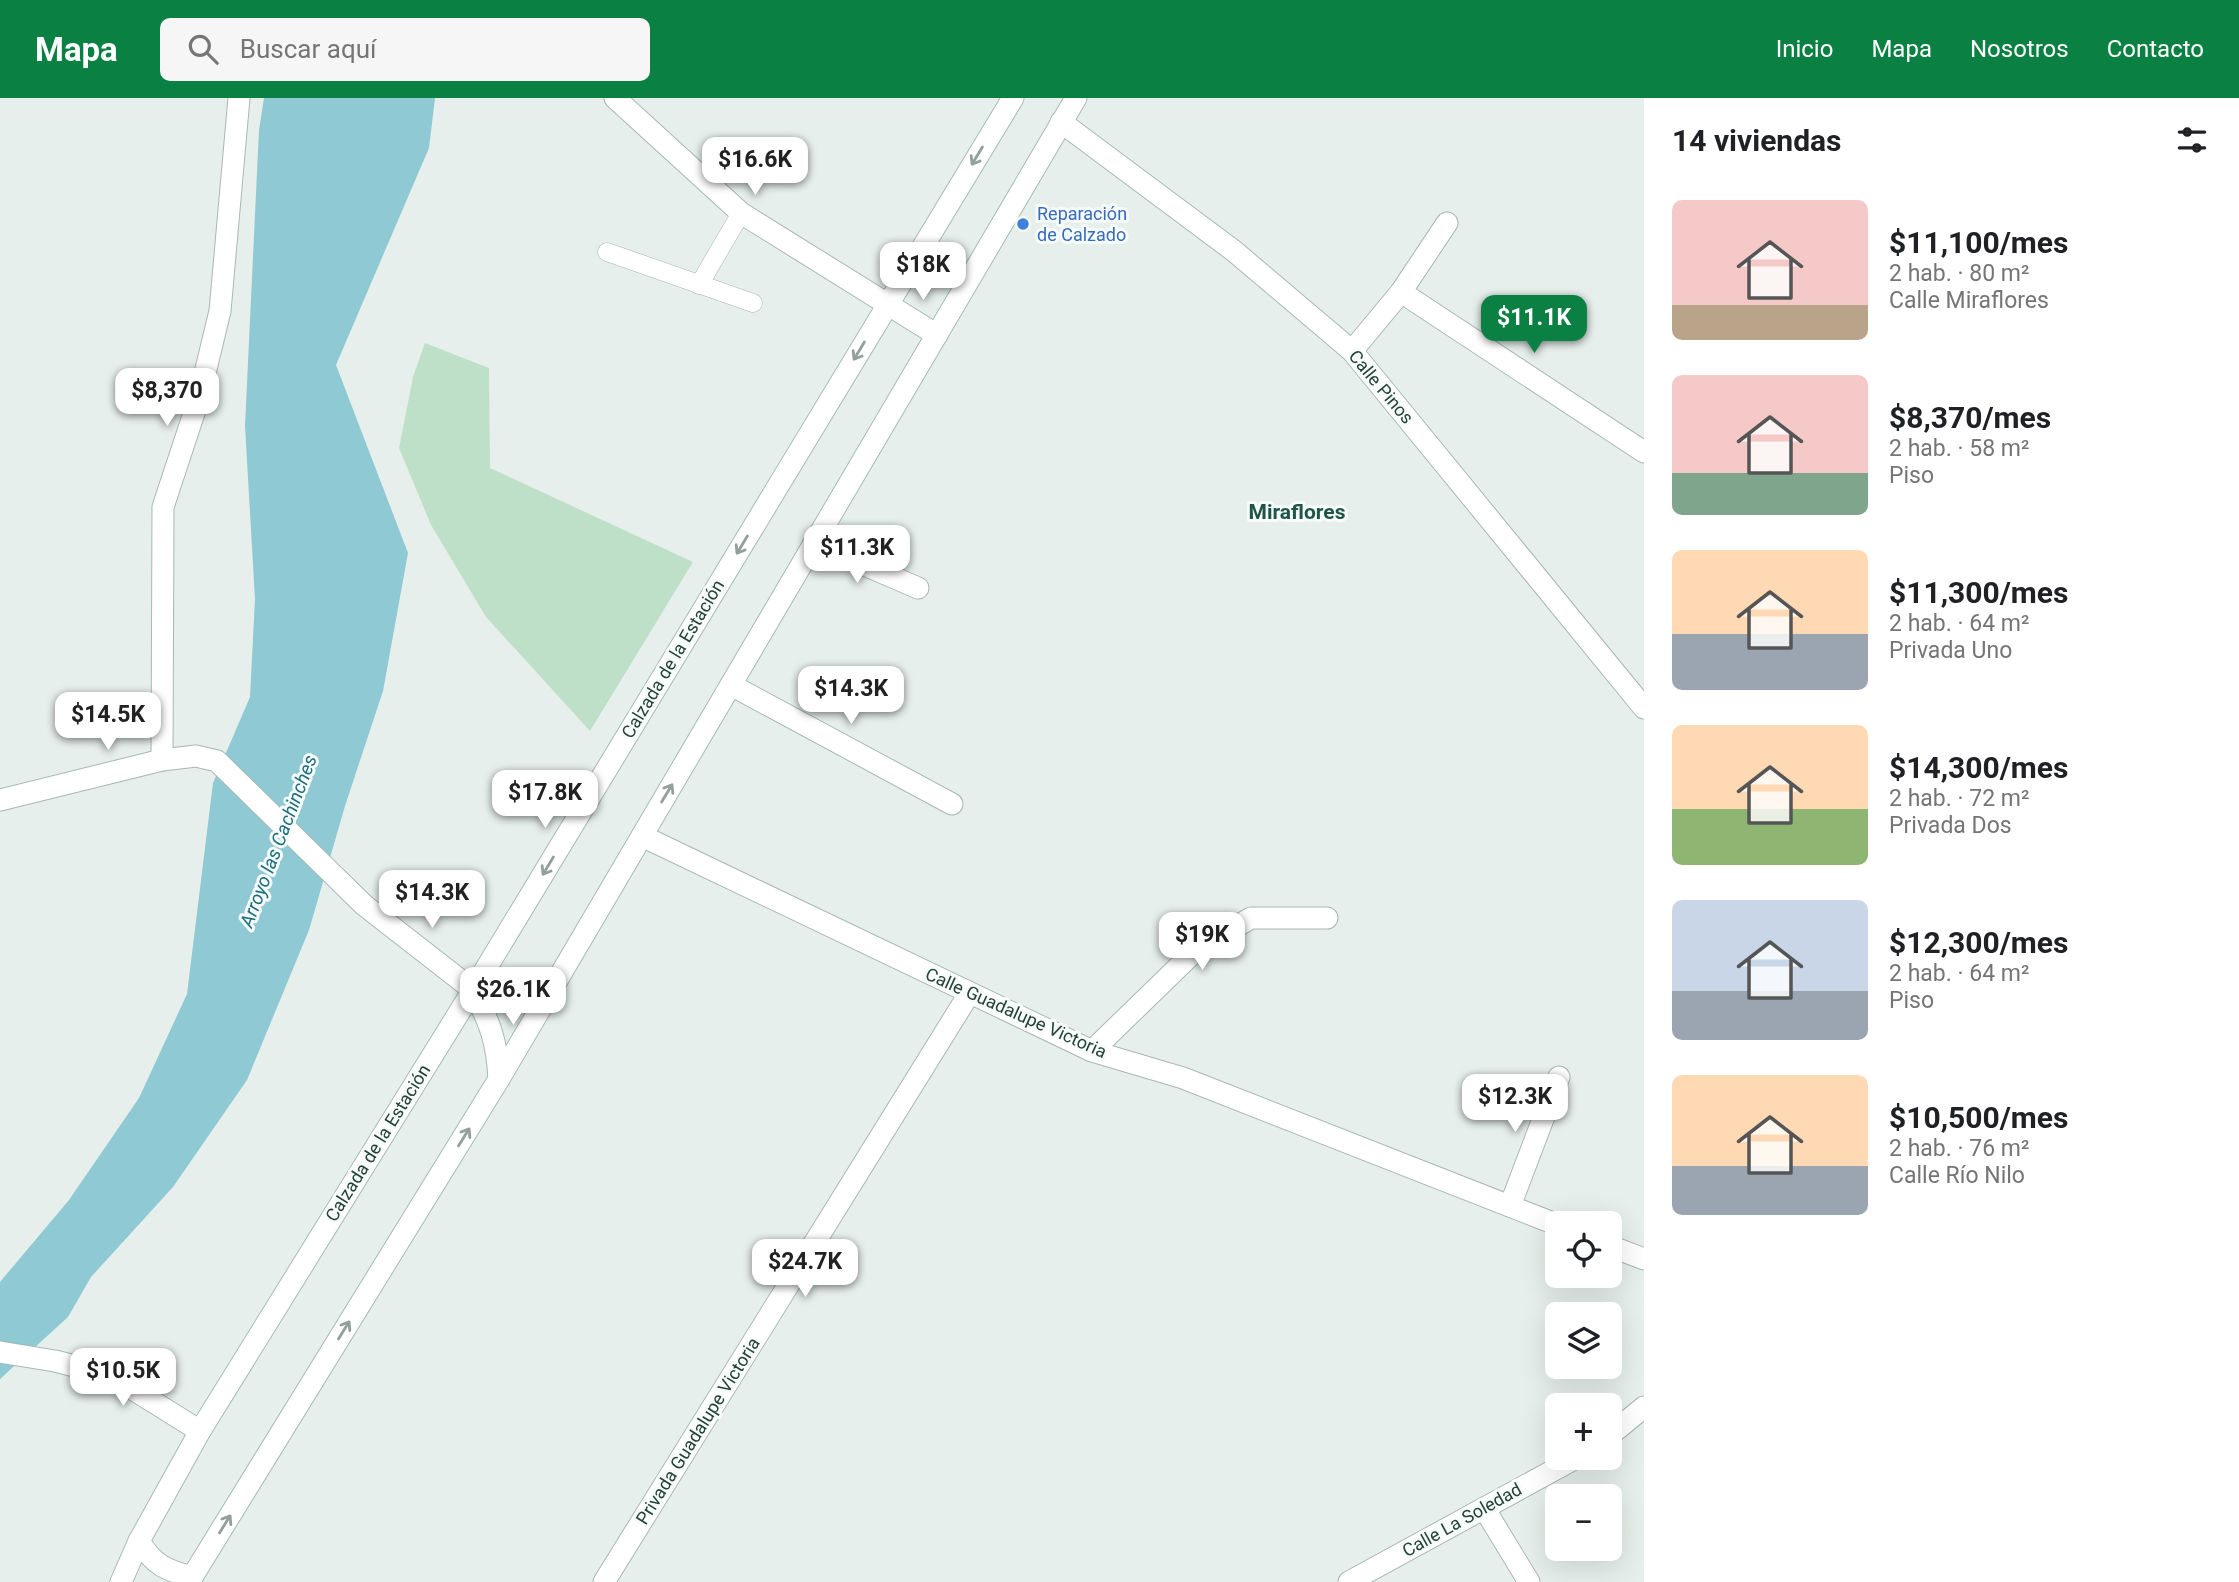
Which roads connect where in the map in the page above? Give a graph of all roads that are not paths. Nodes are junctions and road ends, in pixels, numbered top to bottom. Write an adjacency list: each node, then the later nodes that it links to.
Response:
1 (239, 98): 20 (street)
2 (615, 98): 6 (street)
3 (1013, 98): 12 (street, Calzada de la Estación, one-way to 12)
4 (1076, 98): 5 (street)
5 (1061, 122): 13 (street); 14 (street, Calle Pinos)
6 (741, 213): 9 (lane); 12 (street)
7 (1447, 223): 10 (street)
8 (607, 252): 9 (lane)
9 (699, 285): 11 (lane)
10 (1401, 292): 14 (street); 15 (street)
11 (753, 303)
12 (887, 305): 13 (street); 25 (street, Calzada de la Estación, one-way to 25)
13 (937, 335): 16 (street)
14 (1352, 351): 19 (street, Calle Pinos)
15 (1644, 452)
16 (814, 543): 17 (street); 18 (street)
17 (918, 588)
18 (731, 685): 22 (street); 23 (street, one-way to 18)
19 (1644, 708)
20 (162, 760): 21 (street); 25 (street)
21 (0, 800)
22 (952, 804)
23 (642, 836): 26 (street, Calle Guadalupe Victoria); 29 (street)
24 (1327, 918): 27 (street)
25 (473, 990): 29 (street); 37 (street, Calzada de la Estación)
26 (969, 994): 27 (street, Calle Guadalupe Victoria); 43 (street, Privada Guadalupe Victoria)
27 (1092, 1051): 30 (street, Calle Guadalupe Victoria)
28 (1559, 1077): 30 (street)
29 (499, 1079): 41 (street, one-way to 29)
30 (1510, 1206): 31 (street, Calle Guadalupe Victoria)
31 (1545, 1220)
32 (1622, 1251): 33 (street)
33 (1644, 1259)
34 (0, 1352): 37 (street)
35 (1644, 1407): 36 (street)
36 (1622, 1425)
37 (200, 1431): 40 (street, Calzada de la Estación)
38 (1554, 1470): 39 (street, Calle La Soledad)
39 (1484, 1508): 44 (street, Calle La Soledad); 45 (street)
40 (139, 1541): 41 (street); 42 (street, Calzada de la Estación)
41 (190, 1579)
42 (121, 1581)
43 (604, 1582)
44 (1349, 1582)
45 (1529, 1582)

